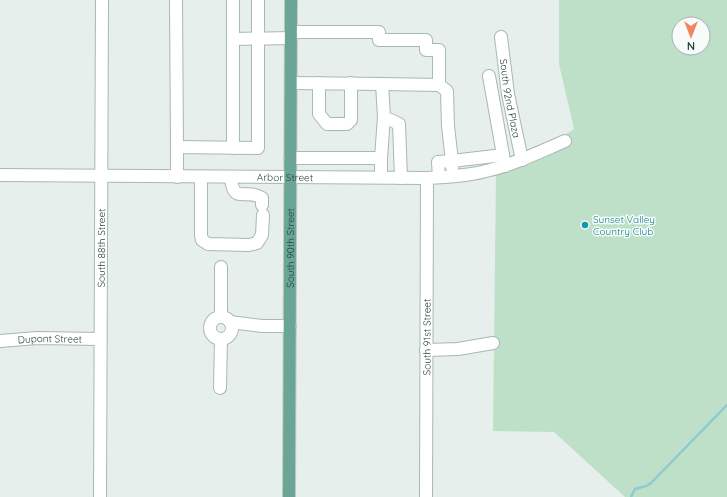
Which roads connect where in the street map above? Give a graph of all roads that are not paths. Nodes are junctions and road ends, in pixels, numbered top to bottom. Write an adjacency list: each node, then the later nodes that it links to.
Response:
1 (102, 0): 26 (street, South 88th Street)
2 (176, 0): 18 (street)
3 (233, 0): 8 (street)
4 (258, 0): 9 (street)
5 (291, 0): 6 (main road, South 90th Street)
6 (291, 35): 9 (street); 11 (main road, South 90th Street); 15 (street)
7 (501, 37): 23 (street, South 92nd Plaza)
8 (233, 39): 9 (street); 19 (street)
9 (258, 39): 19 (street)
10 (489, 76): 22 (street)
11 (290, 83): 12 (street); 20 (main road, South 90th Street)
12 (319, 83): 13 (street); 13 (street)
13 (351, 83): 14 (street)
14 (382, 84): 15 (street); 16 (street)
15 (439, 85): 24 (street)
16 (384, 117): 21 (street); 33 (street)
17 (565, 141): 23 (street, Arbor Street)
18 (177, 147): 19 (street); 27 (street)
19 (233, 148)
20 (290, 158): 21 (street); 30 (main road, South 90th Street)
21 (381, 158): 31 (street)
22 (504, 160): 23 (street, Arbor Street); 24 (street); 32 (street, Arbor Street)
23 (522, 160)
24 (452, 161): 32 (street); 34 (street, South 91st Street)
25 (0, 175): 26 (street, Arbor Street)
26 (101, 177): 27 (street, Arbor Street); 38 (street, South 88th Street)
27 (177, 177): 28 (street, Arbor Street)
28 (201, 177): 29 (street, Arbor Street); 29 (street)
29 (231, 177): 30 (street, Arbor Street)
30 (290, 177): 31 (street, Arbor Street); 36 (main road, South 90th Street)
31 (381, 177): 33 (street, Arbor Street)
32 (453, 177): 34 (street, Arbor Street)
33 (400, 178): 34 (street, Arbor Street)
34 (433, 178): 41 (street, South 91st Street)
35 (221, 267): 37 (street)
36 (290, 326): 37 (street); 44 (main road, South 90th Street)
37 (226, 327): 42 (street)
38 (100, 339): 39 (street, Dupont Street); 43 (street, South 88th Street)
39 (0, 341)
40 (493, 343): 41 (street)
41 (426, 350): 45 (street, South 91st Street)
42 (220, 388)
43 (100, 497)
44 (289, 497)
45 (426, 497)

